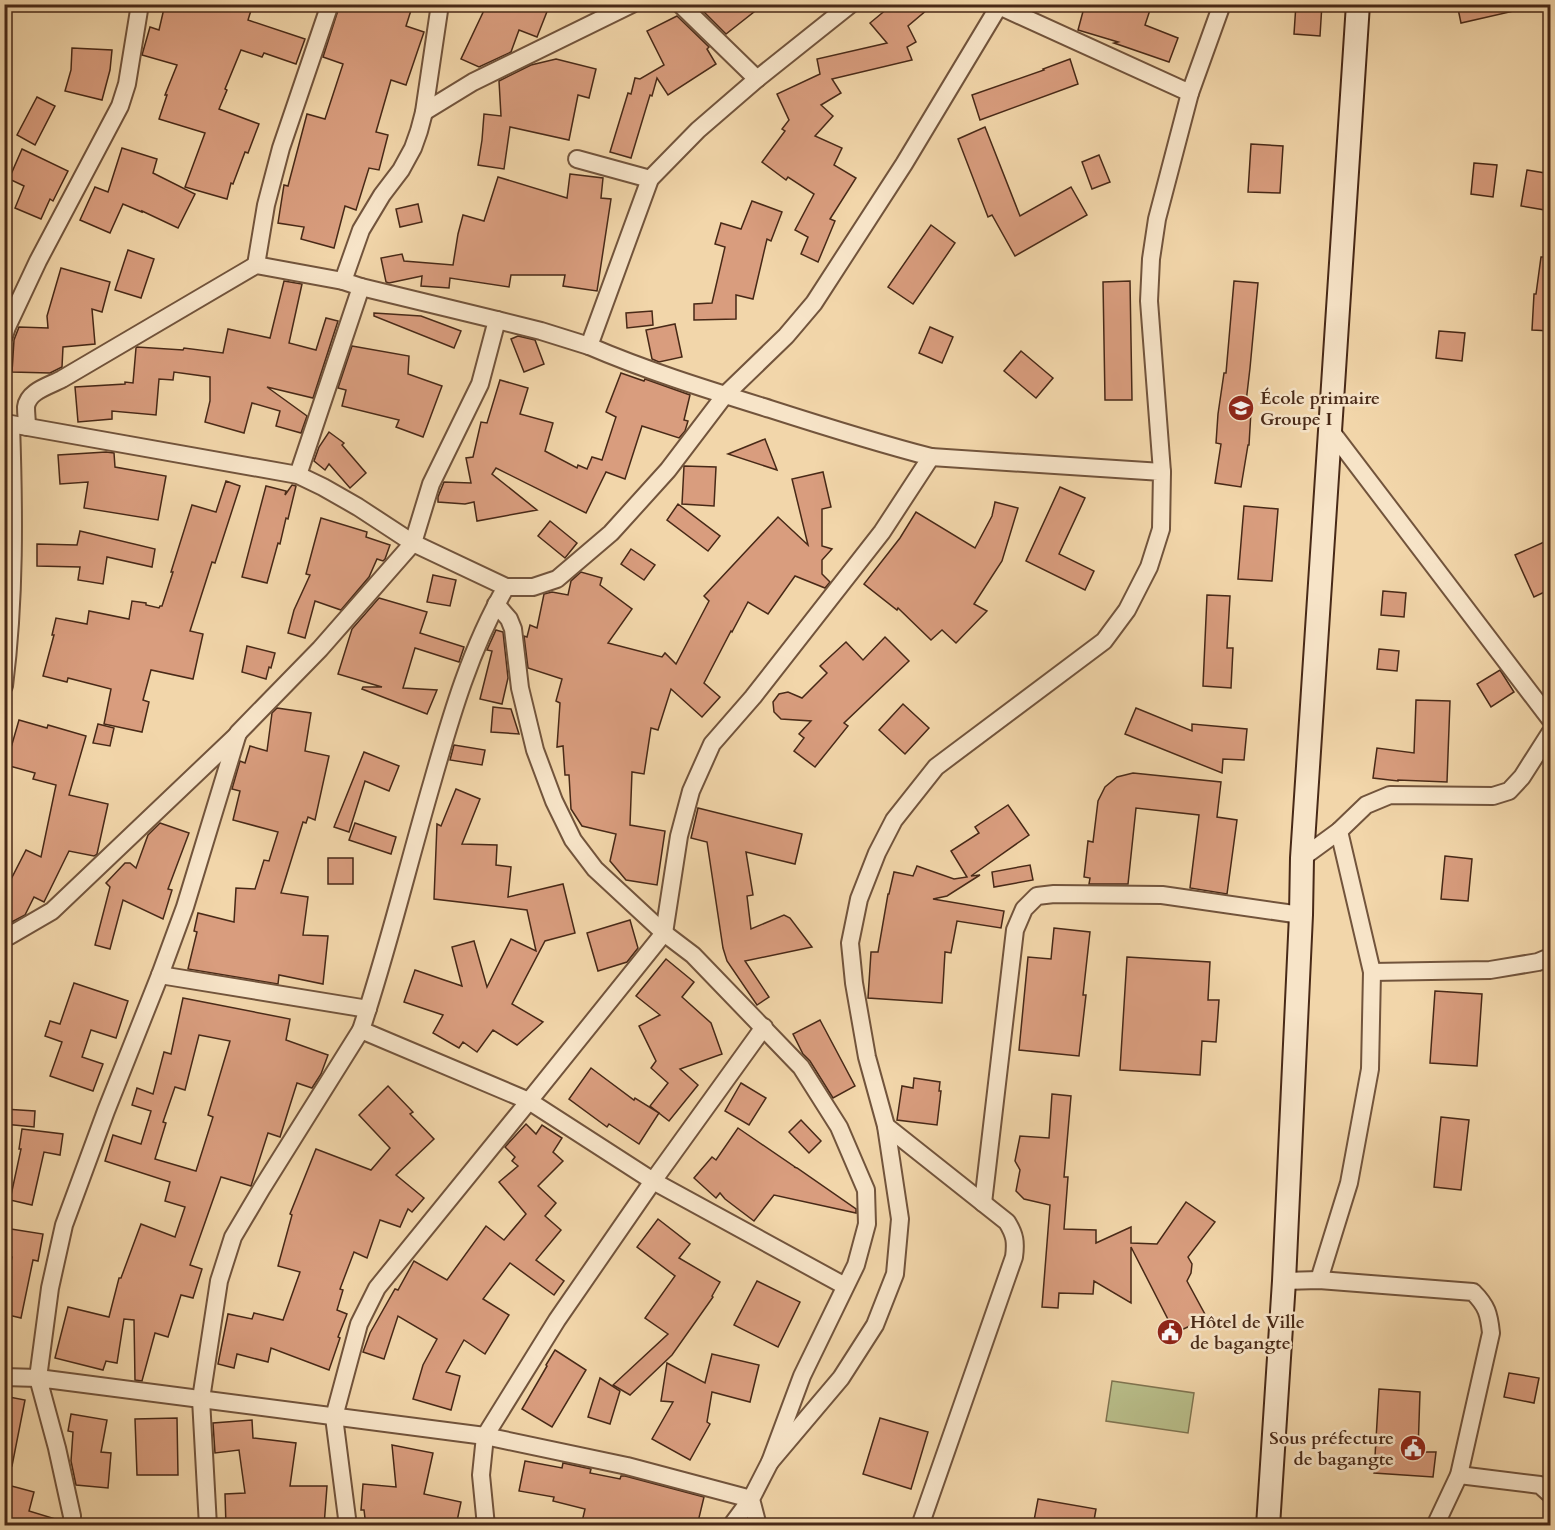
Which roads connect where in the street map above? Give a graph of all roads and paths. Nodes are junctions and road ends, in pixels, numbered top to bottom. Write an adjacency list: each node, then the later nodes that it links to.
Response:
1 (141, 4): 19 (street)
2 (330, 4): 15 (street)
3 (440, 4): 12 (street)
4 (632, 4): 12 (street)
5 (680, 4): 10 (street)
6 (851, 4): 10 (street)
7 (1222, 4): 11 (street)
8 (1358, 4): 23 (street)
9 (998, 5): 11 (street); 21 (street)
10 (758, 79): 14 (street)
11 (1190, 93): 25 (street)
12 (424, 112): 16 (street)
13 (578, 159): 14 (street)
14 (650, 178): 20 (street)
15 (256, 265): 16 (street); 22 (street)
16 (343, 281): 17 (street)
17 (361, 287): 18 (street); 26 (street)
18 (497, 320): 20 (street); 27 (street)
19 (4, 336)
20 (589, 346): 21 (street)
21 (725, 395): 24 (street); 28 (street)
22 (12, 423): 26 (street); 30 (street)
23 (1330, 431): 31 (street); 35 (street)
24 (931, 457): 25 (street); 37 (street)
25 (1162, 472): 46 (street)
26 (298, 475): 27 (street)
27 (413, 543): 28 (street); 32 (street)
28 (506, 587): 29 (street)
29 (496, 604): 37 (street); 42 (street)
30 (4, 686)
31 (1551, 719)
32 (238, 733): 38 (street); 41 (street)
33 (1551, 733): 34 (street)
34 (1339, 831): 35 (street); 40 (street)
35 (1302, 858): 36 (street)
36 (1301, 915): 48 (street); 50 (street)
37 (664, 933): 43 (street); 45 (street)
38 (4, 936)
39 (1551, 957): 40 (street)
40 (1372, 972): 49 (street)
41 (160, 975): 42 (street); 53 (street)
42 (368, 1009): 44 (street)
43 (764, 1027): 47 (street); 51 (street)
44 (361, 1030): 45 (street); 54 (street)
45 (529, 1101): 47 (street); 55 (street)
46 (886, 1126): 48 (street); 57 (street)
47 (653, 1181): 51 (street); 56 (street)
48 (982, 1203): 68 (street)
49 (1319, 1280): 50 (street); 58 (street)
50 (1284, 1281): 61 (street)
51 (845, 1286): 57 (street)
52 (4, 1377): 53 (street)
53 (38, 1378): 54 (street); 62 (street)
54 (201, 1399): 55 (street); 63 (street)
55 (334, 1417): 56 (street); 64 (street)
56 (485, 1436): 60 (street); 65 (street)
57 (770, 1462): 60 (street)
58 (1459, 1475): 59 (street); 69 (street)
59 (1551, 1494)
60 (751, 1499): 66 (street); 67 (street)
61 (1270, 1525)
62 (72, 1526)
63 (208, 1526)
64 (348, 1526)
65 (486, 1526)
66 (731, 1526)
67 (758, 1526)
68 (920, 1526)
69 (1435, 1526)

